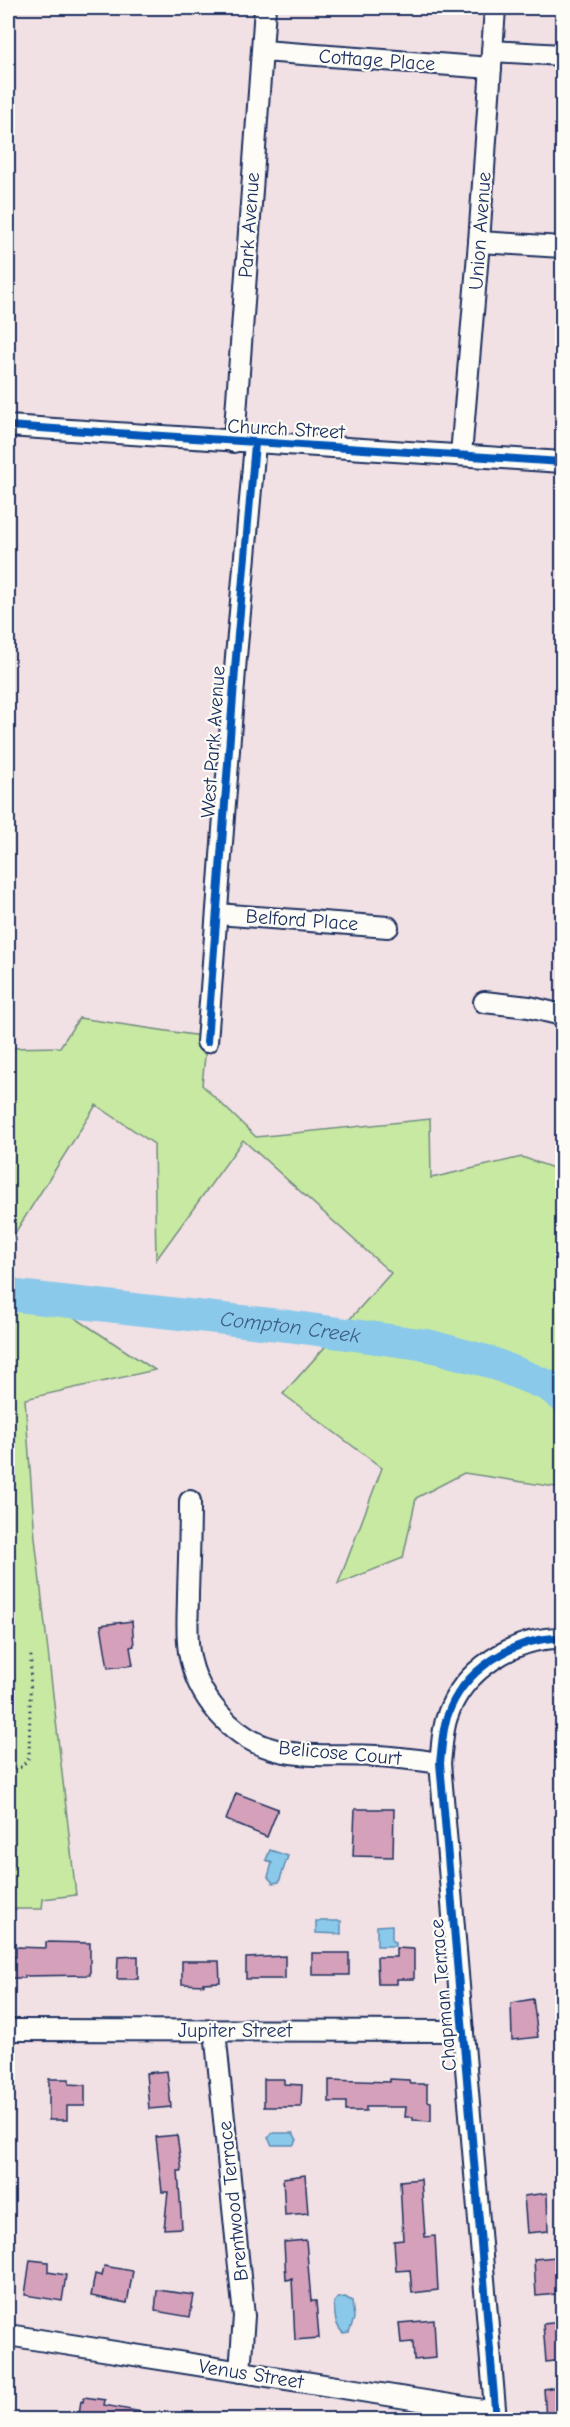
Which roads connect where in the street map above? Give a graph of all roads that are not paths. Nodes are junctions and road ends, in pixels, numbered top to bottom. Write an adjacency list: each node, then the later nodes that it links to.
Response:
1 (265, 8): 3 (street, Park Avenue)
2 (495, 8): 5 (street, Union Avenue)
3 (262, 51): 5 (street, Cottage Place); 9 (street, Park Avenue)
4 (562, 55): 5 (street, Cottage Place)
5 (492, 59): 6 (street, Union Avenue)
6 (479, 242): 7 (street); 11 (street, Union Avenue)
7 (562, 247)
8 (8, 426): 9 (street, Church Street)
9 (234, 442): 10 (street, Church Street)
10 (255, 444): 11 (street, Church Street); 13 (street, West Park Avenue)
11 (461, 455): 12 (street, Church Street)
12 (562, 462)
13 (217, 914): 14 (street, Belford Place); 17 (street, West Park Avenue)
14 (388, 927)
15 (484, 1002): 16 (street)
16 (562, 1015)
17 (207, 1042)
18 (190, 1501): 20 (street, Belicose Court)
19 (562, 1638): 20 (street, Chapman Terrace)
20 (440, 1762): 23 (street, Chapman Terrace)
21 (8, 2030): 22 (street, Jupiter Street)
22 (215, 2031): 23 (street, Jupiter Street); 25 (street, Brentwood Terrace)
23 (463, 2031): 26 (street, Chapman Terrace)
24 (8, 2335): 25 (street, Venus Street)
25 (240, 2372): 26 (street, Venus Street)
26 (496, 2416)

